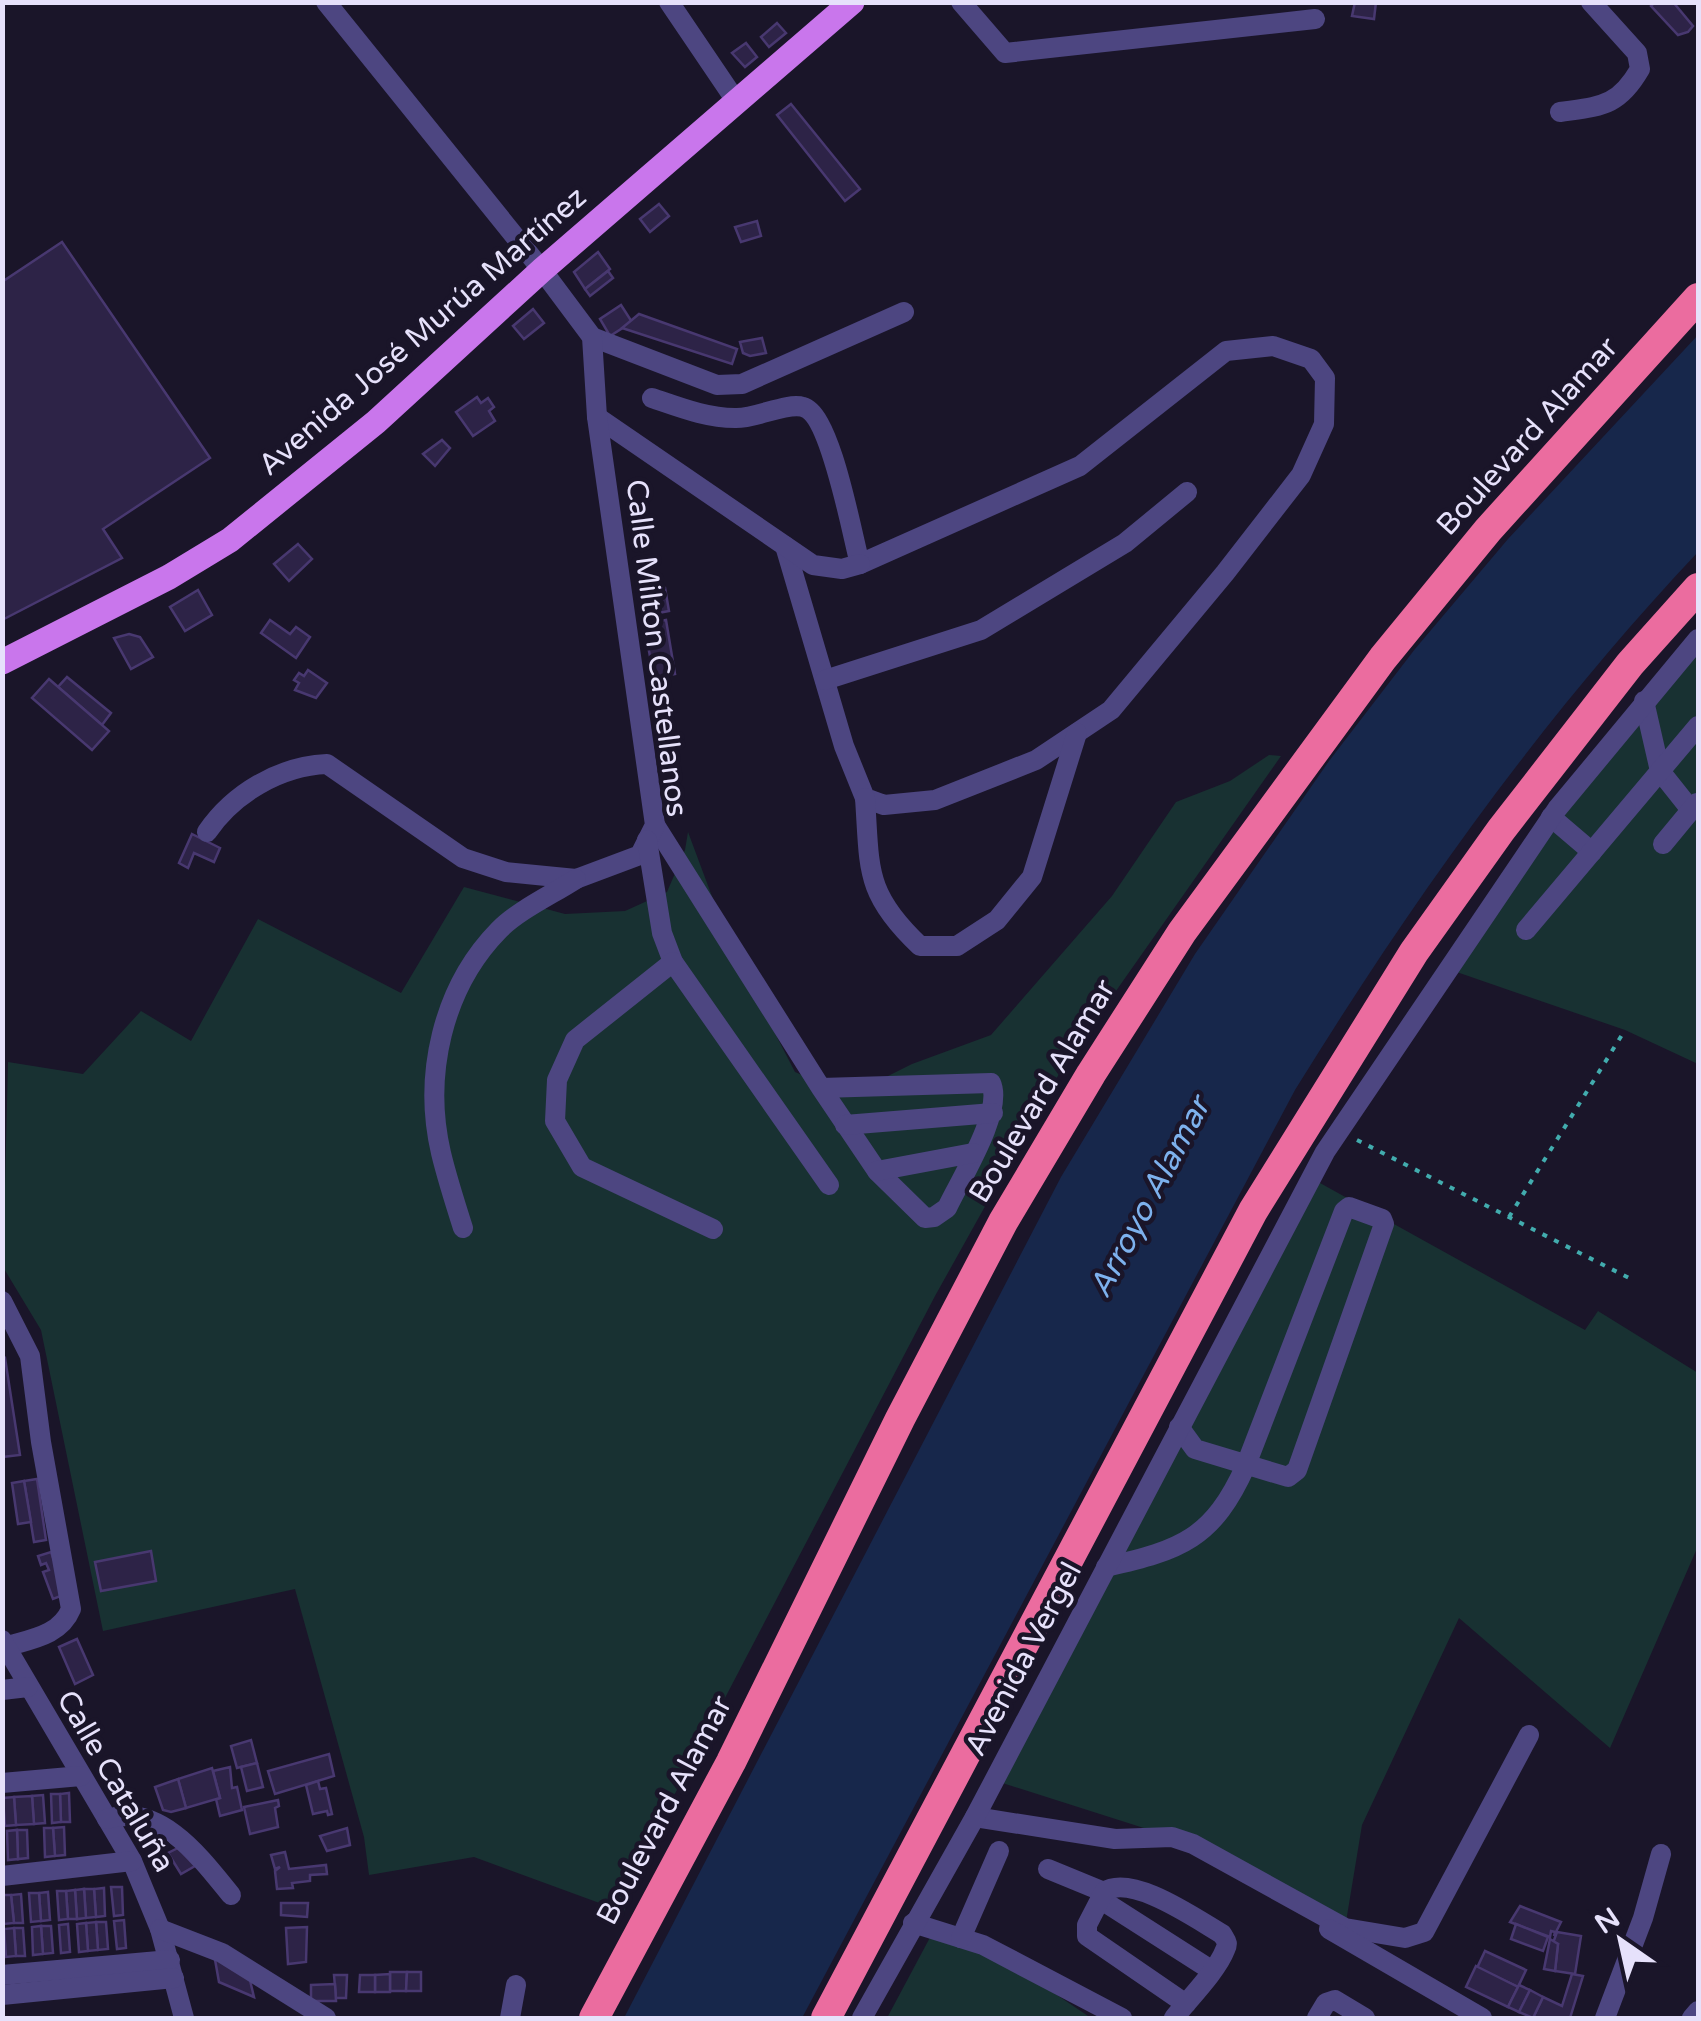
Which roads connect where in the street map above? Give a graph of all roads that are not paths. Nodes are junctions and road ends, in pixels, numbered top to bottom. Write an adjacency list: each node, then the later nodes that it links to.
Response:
1 (326, 2): 9 (street)
2 (669, 2): 7 (street)
3 (852, 2): 7 (main road, Avenida José Murúa Martínez)
4 (961, 2): 6 (street)
5 (1591, 2): 8 (street)
6 (1315, 19)
7 (736, 101): 9 (main road, Avenida José Murúa Martínez)
8 (1560, 112)
9 (542, 270): 12 (street); 20 (main road, Avenida José Murúa Martínez)
10 (1698, 298): 80 (highway, Boulevard Alamar)
11 (904, 312): 12 (street)
12 (592, 337): 14 (street, Calle Milton Castellanos)
13 (652, 398): 17 (street)
14 (597, 417): 16 (street); 30 (street, Calle Milton Castellanos)
15 (1188, 492): 21 (street)
16 (785, 546): 17 (street); 21 (street)
17 (860, 564): 24 (street)
18 (1698, 588): 43 (highway)
19 (1698, 638): 22 (street)
20 (2, 662)
21 (825, 680): 26 (street)
22 (1644, 701): 25 (street); 28 (street)
23 (1698, 726): 25 (street)
24 (1076, 733): 26 (street); 26 (street)
25 (1660, 771): 27 (street); 32 (street)
26 (865, 798)
27 (1695, 806): 31 (street)
28 (1551, 818): 32 (street); 39 (street)
29 (207, 832): 33 (street, Calle Milton Castellanos)
30 (651, 832): 33 (street, Calle Milton Castellanos); 35 (street); 36 (street)
31 (1663, 844)
32 (1592, 852): 34 (street)
33 (576, 879): 44 (street)
34 (1526, 930)
35 (673, 962): 42 (street); 45 (street)
36 (821, 1088): 37 (street); 38 (street)
37 (993, 1112): 38 (street); 40 (street)
38 (845, 1125): 41 (street)
39 (1325, 1152): 43 (street); 47 (street, Avenida Vergel)
40 (973, 1153): 41 (street); 41 (street)
41 (877, 1171)
42 (828, 1185)
43 (1254, 1211): 81 (highway)
44 (463, 1228)
45 (713, 1229)
46 (2, 1301): 50 (street)
47 (1179, 1427): 48 (street); 49 (street, Avenida Vergel)
48 (1246, 1465): 48 (street); 49 (street)
49 (1106, 1567): 56 (street, Avenida Vergel)
50 (4, 1643): 51 (street, Calle Cataluña)
51 (28, 1687): 52 (street, Calle Cataluña); 54 (street, Calle Cataluña)
52 (2, 1690)
53 (1530, 1735): 65 (street)
54 (81, 1776): 55 (street); 57 (street, Calle Cataluña)
55 (2, 1783)
56 (974, 1817): 65 (street); 66 (street, Avenida Vergel)
57 (107, 1819): 60 (street, Calle Cataluña); 63 (street)
58 (998, 1851): 68 (street)
59 (1661, 1854): 87 (street)
60 (132, 1861): 62 (street); 67 (street, Calle Cataluña)
61 (1048, 1870): 64 (street)
62 (2, 1876)
63 (231, 1895)
64 (1102, 1896): 70 (street); 70 (street); 74 (street)
65 (1324, 1916): 86 (street)
66 (914, 1923): 68 (street); 82 (street, Avenida Vergel)
67 (160, 1928): 69 (street, Calle Cataluña); 78 (street)
68 (961, 1938): 83 (street)
69 (172, 1969): 71 (street); 73 (street); 77 (street, Calle Cataluña)
70 (1211, 1970): 74 (street)
71 (2, 1975)
72 (516, 1984): 79 (street)
73 (2, 1995)
74 (1180, 2011)
75 (1698, 2011): 88 (street)
76 (175, 2018): 77 (street)
77 (184, 2018)
78 (326, 2018)
79 (510, 2018)
80 (594, 2018)
81 (826, 2018)
82 (862, 2018)
83 (1122, 2018)
84 (1317, 2018): 85 (street)
85 (1365, 2018)
86 (1482, 2018)
87 (1605, 2018)
88 (1692, 2018)

